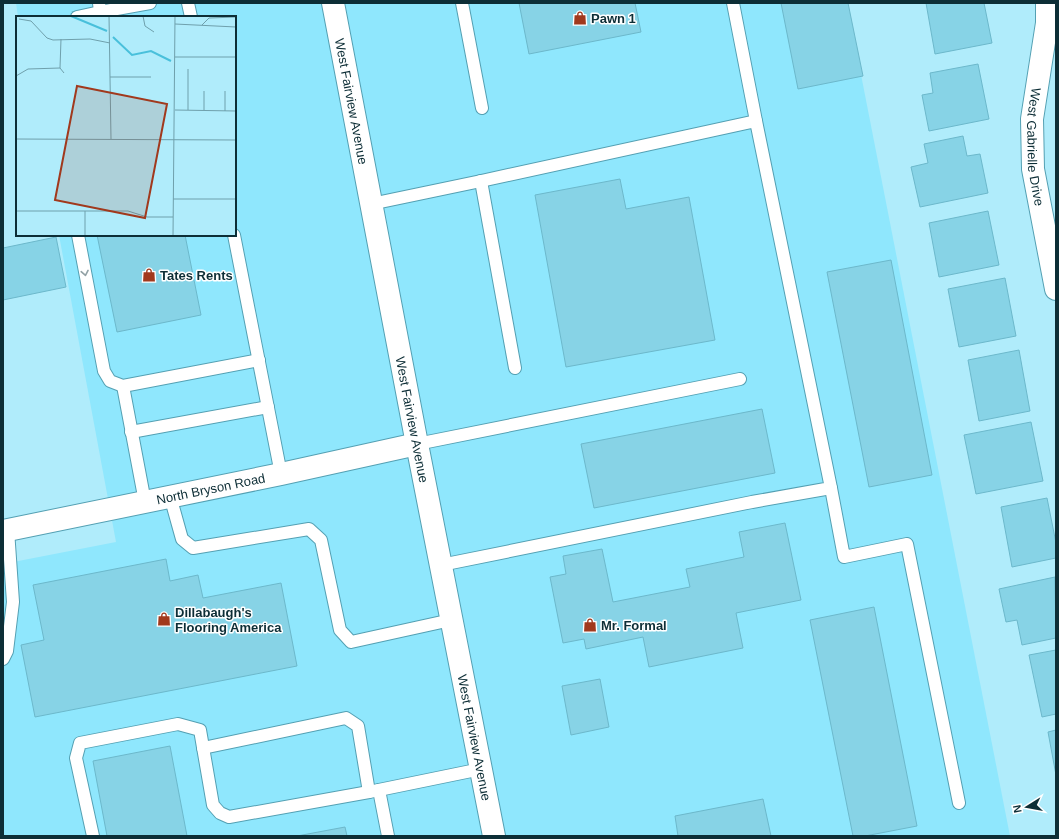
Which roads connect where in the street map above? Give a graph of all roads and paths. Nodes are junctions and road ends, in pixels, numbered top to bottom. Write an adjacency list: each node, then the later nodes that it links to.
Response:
1 (150, 3): 7 (lane)
2 (188, 3): 9 (lane)
3 (332, 3): 13 (main road, West Fairview Avenue)
4 (462, 3): 10 (lane)
5 (733, 3): 11 (lane)
6 (1047, 3): 16 (main road, West Gabrielle Drive)
7 (99, 7): 8 (lane)
8 (79, 16)
9 (191, 16)
10 (482, 108)
11 (756, 121): 12 (lane); 25 (lane)
12 (481, 182): 13 (lane); 18 (lane)
13 (371, 204): 23 (main road, West Fairview Avenue)
14 (78, 236): 20 (lane, one-way to 20)
15 (234, 236): 17 (lane)
16 (1056, 289)
17 (258, 360): 20 (lane); 21 (lane)
18 (515, 368)
19 (740, 379): 23 (lane)
20 (123, 386): 22 (lane)
21 (268, 407): 22 (lane); 24 (lane)
22 (132, 432): 27 (lane)
23 (417, 444): 24 (main road, North Bryson Road); 29 (main road, West Fairview Avenue)
24 (281, 474): 26 (main road, North Bryson Road)
25 (831, 488): 29 (lane); 35 (lane)
26 (170, 496): 27 (main road, North Bryson Road); 30 (lane)
27 (145, 502): 28 (main road, North Bryson Road)
28 (6, 530): 31 (lane)
29 (441, 565): 30 (main road, West Fairview Avenue)
30 (451, 620): 33 (main road, West Fairview Avenue)
31 (3, 659)
32 (203, 748): 34 (lane); 34 (lane); 36 (lane)
33 (482, 769): 34 (lane); 38 (main road, West Fairview Avenue)
34 (374, 791): 37 (lane)
35 (960, 803)
36 (93, 836)
37 (388, 836)
38 (494, 836)

